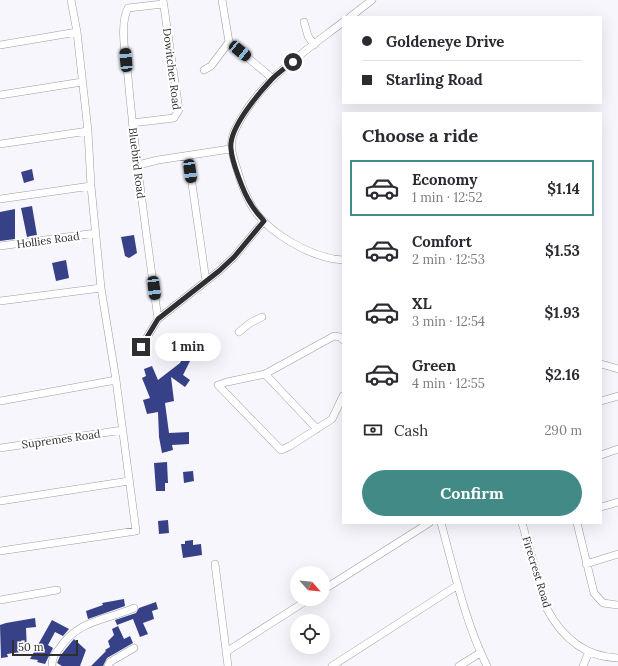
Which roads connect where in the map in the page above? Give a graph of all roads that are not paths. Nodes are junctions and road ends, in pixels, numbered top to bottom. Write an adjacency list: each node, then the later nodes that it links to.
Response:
1 (71, 0): 8 (street)
2 (222, 0): 9 (street)
3 (372, 0): 5 (street)
4 (163, 2): 16 (street, Bluebird Road); 16 (street, Dowitcher Road)
5 (351, 16)
6 (304, 22): 11 (street)
7 (342, 23): 11 (street)
8 (77, 32): 10 (street); 14 (street)
9 (229, 42): 12 (street); 13 (street)
10 (0, 45)
11 (314, 45): 13 (street)
12 (204, 70)
13 (272, 78): 19 (street)
14 (82, 82): 15 (street); 17 (street)
15 (0, 95)
16 (132, 123): 21 (street, Bluebird Road)
17 (88, 131): 18 (street); 22 (street)
18 (0, 144)
19 (230, 149): 20 (street); 24 (street)
20 (188, 156): 21 (street); 28 (street)
21 (138, 165): 32 (street, Bluebird Road)
22 (91, 186): 23 (street); 25 (street)
23 (0, 199)
24 (264, 221): 27 (street); 28 (street)
25 (96, 233): 26 (street, Hollies Road); 29 (street)
26 (0, 246)
27 (342, 260)
28 (206, 281): 32 (street)
29 (101, 288): 30 (street); 39 (street)
30 (0, 301)
31 (262, 317): 33 (street)
32 (158, 319): 35 (street)
33 (239, 332)
34 (342, 339): 38 (street)
35 (141, 347)
36 (602, 364): 37 (street)
37 (618, 369)
38 (265, 374): 45 (street); 45 (street)
39 (116, 380): 42 (street); 44 (street)
40 (618, 396): 43 (street)
41 (342, 398): 45 (street)
42 (0, 401)
43 (602, 402)
44 (123, 430): 46 (street, Supremes Road); 49 (street)
45 (317, 430)
46 (0, 448)
47 (618, 449): 48 (street)
48 (602, 455)
49 (129, 481): 50 (street); 57 (street)
50 (0, 501)
51 (618, 502): 52 (street)
52 (602, 507)
53 (427, 524): 62 (street)
54 (441, 524): 61 (street)
55 (522, 524): 71 (street, Firecrest Road)
56 (577, 524): 60 (street)
57 (0, 551)
58 (618, 554): 60 (street)
59 (215, 564): 69 (street)
60 (586, 564): 65 (street)
61 (458, 585): 70 (street); 76 (street)
62 (330, 586)
63 (56, 590): 64 (street)
64 (0, 600)
65 (618, 605)
66 (298, 606): 69 (street)
67 (134, 608): 73 (street)
68 (134, 648): 74 (street)
69 (226, 652): 75 (street)
70 (480, 652): 77 (street); 78 (street)
71 (589, 652): 72 (street, Firecrest Road); 79 (street)
72 (618, 658)
73 (52, 666)
74 (108, 666)
75 (228, 666)
76 (332, 666)
77 (459, 666)
78 (487, 666)
79 (583, 666)

